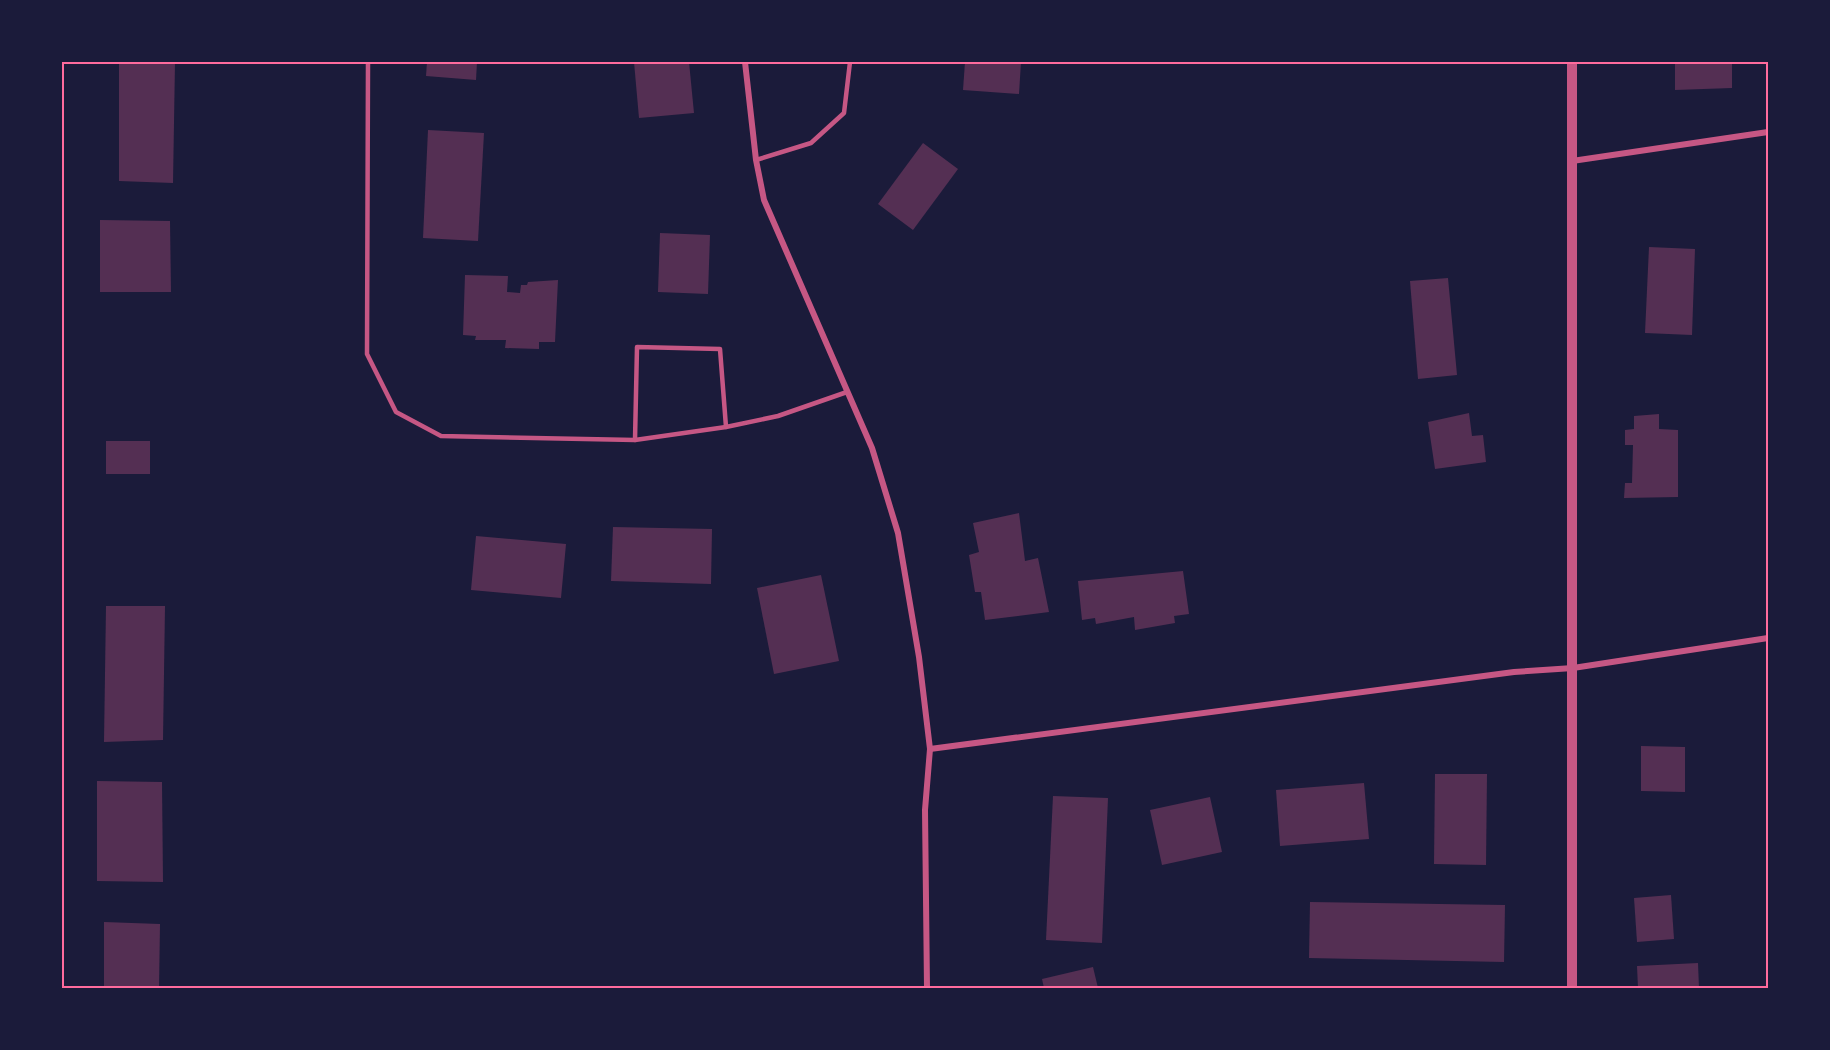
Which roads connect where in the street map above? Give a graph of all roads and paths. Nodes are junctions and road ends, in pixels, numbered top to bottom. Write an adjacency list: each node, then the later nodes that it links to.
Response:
1 (368, 62): 10 (lane)
2 (744, 62): 6 (street)
3 (850, 62): 6 (lane)
4 (1572, 62): 7 (street)
5 (1768, 132): 7 (street)
6 (756, 160): 8 (street)
7 (1572, 161): 12 (street)
8 (847, 392): 9 (lane); 13 (street)
9 (726, 427): 10 (lane); 10 (lane)
10 (635, 440)
11 (1768, 638): 12 (street)
12 (1573, 668): 13 (street); 15 (street)
13 (930, 749): 14 (street)
14 (927, 988)
15 (1572, 988)

